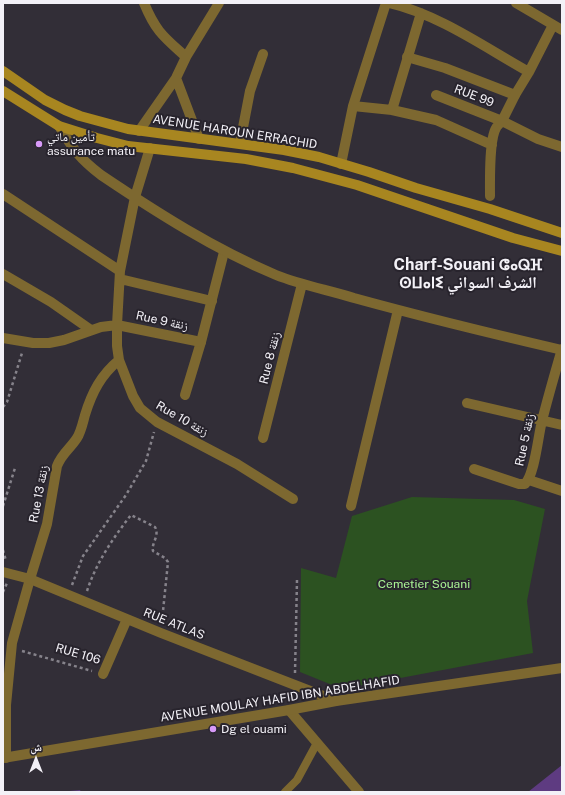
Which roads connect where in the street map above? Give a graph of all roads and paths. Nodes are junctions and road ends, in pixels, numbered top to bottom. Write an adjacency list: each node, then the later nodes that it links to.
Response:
1 (144, 3): 8 (street)
2 (219, 3): 8 (street)
3 (387, 3): 5 (street); 16 (street)
4 (516, 3): 6 (street)
5 (421, 13): 9 (street); 11 (street)
6 (558, 27): 11 (street)
7 (263, 54): 22 (street)
8 (186, 57): 12 (street)
9 (407, 57): 15 (street); 17 (street)
10 (3, 71): 20 (main road, AVENUE HAROUN ERRACHID)
11 (529, 72): 15 (street)
12 (176, 78): 20 (street); 21 (street)
13 (3, 91): 19 (main road, AVENUE HAROUN ERRACHID)
14 (436, 95): 18 (street, RUE 99)
15 (515, 95): 18 (street)
16 (353, 106): 17 (street); 26 (street)
17 (392, 110): 23 (street)
18 (502, 121): 23 (street); 24 (street, RUE 99)
19 (59, 126): 25 (main road, AVENUE HAROUN ERRACHID); 29 (street)
20 (139, 130): 21 (main road, AVENUE HAROUN ERRACHID)
21 (199, 139): 22 (main road, AVENUE HAROUN ERRACHID)
22 (240, 143): 26 (main road, AVENUE HAROUN ERRACHID)
23 (492, 146): 28 (street)
24 (562, 147)
25 (150, 148): 29 (street, Rue 10 زنقة); 31 (main road, AVENUE HAROUN ERRACHID)
26 (341, 164): 30 (main road, AVENUE HAROUN ERRACHID)
27 (3, 194): 34 (street)
28 (490, 196)
29 (135, 197): 32 (street); 34 (street, Rue 10 زنقة)
30 (562, 233)
31 (562, 251)
32 (224, 252): 35 (street); 36 (street)
33 (3, 274): 39 (street)
34 (120, 275): 36 (street); 38 (street, Rue 10 زنقة)
35 (302, 284): 37 (street); 51 (street, Rue 8 زنقة)
36 (212, 301): 41 (street)
37 (398, 310): 42 (street); 58 (street)
38 (117, 325): 39 (street); 41 (street, Rue 9 زنقة); 44 (street, Rue 10 زنقة)
39 (91, 330): 40 (street)
40 (3, 338)
41 (201, 342): 45 (street)
42 (562, 350): 48 (street, Rue 5 زنقة)
43 (23, 352): 47 (path)
44 (119, 360): 49 (street, Rue 10 زنقة); 60 (street, Rue 13 زنقة)
45 (185, 395)
46 (467, 403): 48 (street)
47 (3, 407)
48 (542, 421): 50 (street); 54 (street, Rue 5 زنقة)
49 (157, 422): 56 (street, Rue 10 زنقة); 62 (path)
50 (562, 425)
51 (263, 438)
52 (15, 468): 57 (path)
53 (474, 469): 54 (street, Rue 5 زنقة)
54 (528, 480): 55 (street)
55 (562, 491)
56 (293, 499)
57 (3, 506)
58 (351, 506)
59 (3, 572): 60 (street, RUE ATLAS)
60 (30, 579): 65 (street, RUE ATLAS); 66 (street, Rue 13 زنقة)
61 (297, 580): 69 (path)
62 (72, 583)
63 (88, 587): 64 (path)
64 (163, 611)
65 (127, 619): 68 (street, RUE 106); 69 (street, RUE ATLAS)
66 (12, 648): 68 (path, RUE 106); 71 (street, Rue 13 زنقة)
67 (562, 668): 70 (street, AVENUE MOULAY HAFID IBN ABDELHAFID)
68 (103, 674)
69 (295, 685): 70 (street, RUE ATLAS)
70 (336, 701): 72 (street, AVENUE MOULAY HAFID IBN ABDELHAFID)
71 (5, 705): 74 (street, Rue 13 زنقة)
72 (289, 710): 73 (street); 74 (street, AVENUE MOULAY HAFID IBN ABDELHAFID)
73 (317, 743): 75 (lane); 76 (street)
74 (5, 758)
75 (285, 792)
76 (359, 792)

